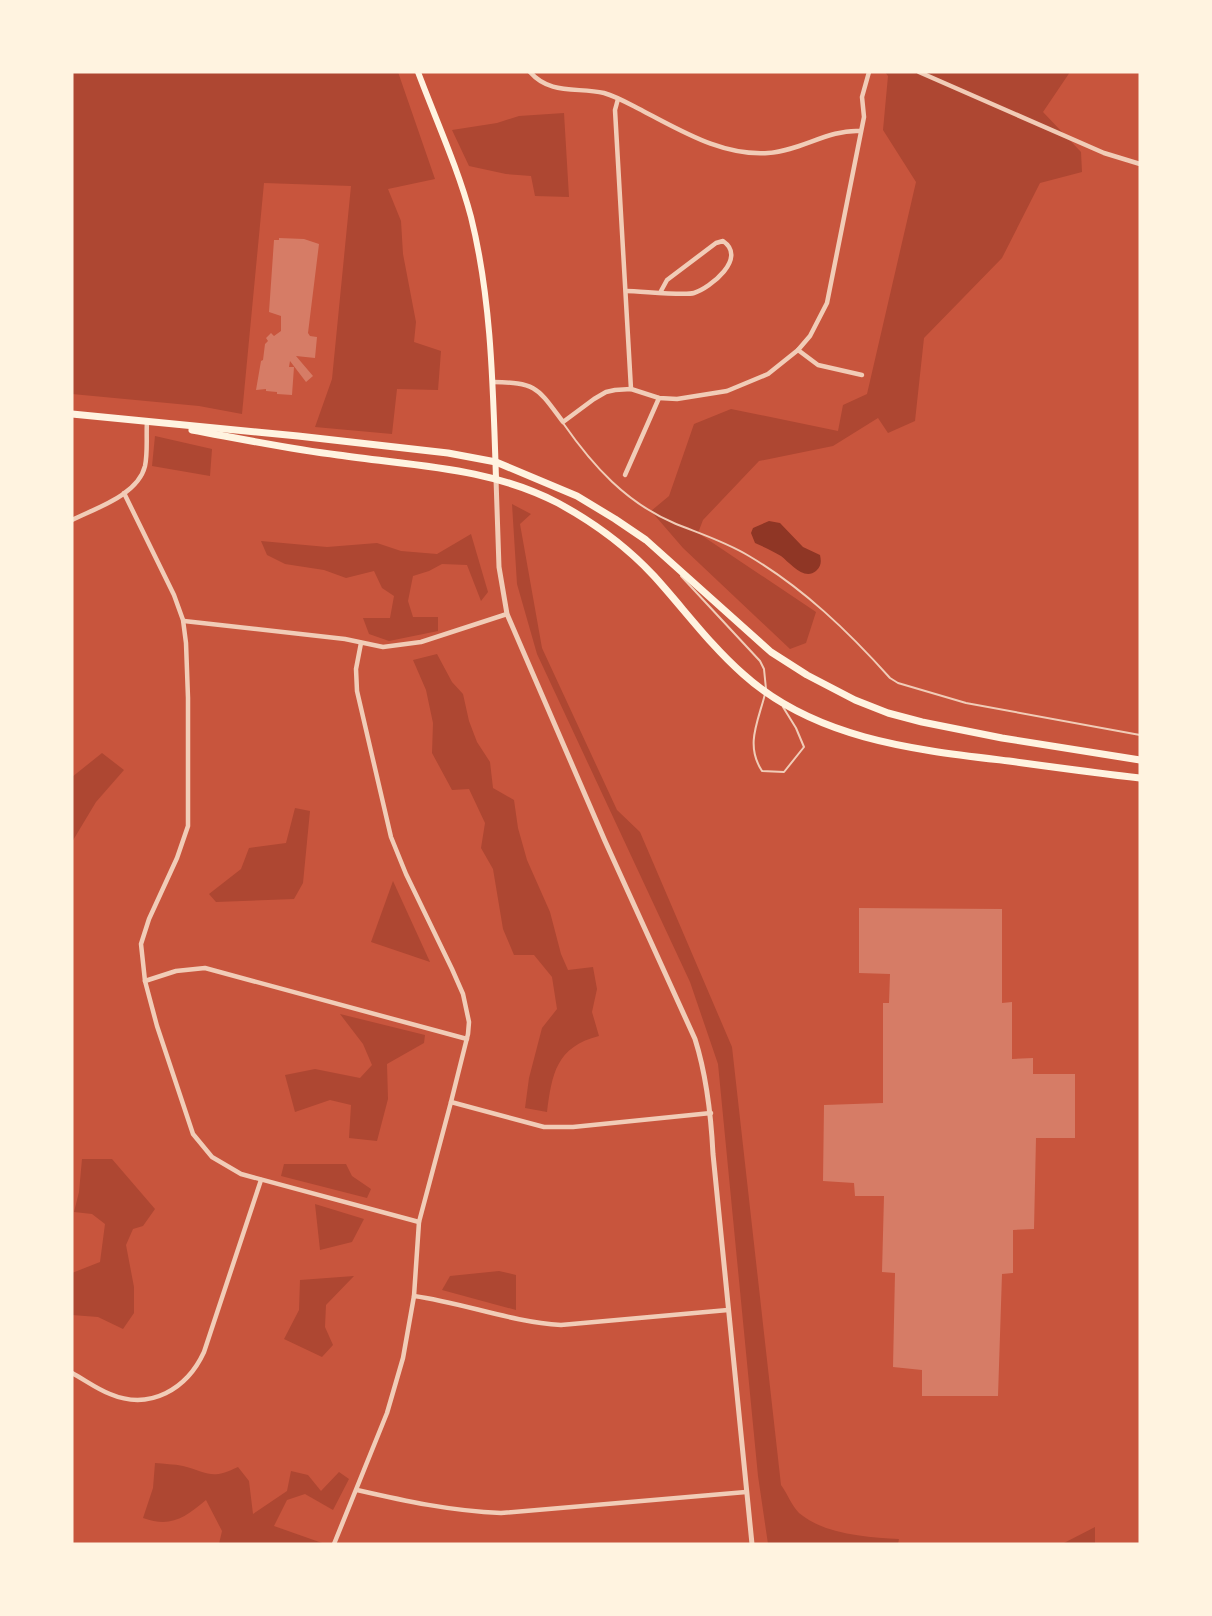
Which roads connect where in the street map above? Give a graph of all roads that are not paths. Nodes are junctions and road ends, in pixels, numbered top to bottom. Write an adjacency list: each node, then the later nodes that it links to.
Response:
1 (418, 72): 12 (main road)
2 (530, 72): 5 (street)
3 (869, 72): 6 (street)
4 (919, 72): 7 (street)
5 (618, 99): 6 (street); 8 (street)
6 (861, 131): 10 (street)
7 (1140, 164)
8 (626, 291): 9 (street); 13 (street)
9 (660, 291): 9 (street)
10 (798, 350): 11 (street); 14 (street)
11 (862, 375)
12 (493, 382): 17 (street); 18 (main road)
13 (631, 389): 14 (street); 17 (street)
14 (659, 398): 19 (street)
15 (72, 414): 16 (main road)
16 (147, 422): 18 (main road); 20 (main road); 21 (street)
17 (563, 422): 29 (lane)
18 (496, 462): 20 (main road); 23 (main road)
19 (625, 475)
20 (496, 478): 24 (street); 27 (main road)
21 (124, 493): 22 (street); 25 (street)
22 (72, 520)
23 (665, 556): 27 (lane); 30 (main road)
24 (507, 614): 26 (street); 35 (street)
25 (184, 621): 26 (street); 32 (street)
26 (361, 643): 33 (street)
27 (766, 691): 28 (main road); 28 (lane)
28 (776, 698): 31 (main road)
29 (1140, 735)
30 (1140, 760)
31 (1140, 778)
32 (145, 981): 33 (street); 36 (street)
33 (467, 1039): 34 (street)
34 (452, 1102): 35 (street); 37 (street)
35 (710, 1113): 39 (street)
36 (261, 1180): 37 (street); 40 (street)
37 (419, 1222): 38 (street)
38 (414, 1296): 39 (street); 41 (street)
39 (728, 1310): 42 (street)
40 (72, 1373)
41 (357, 1490): 42 (street); 43 (street)
42 (746, 1492): 44 (street)
43 (334, 1544)
44 (752, 1544)

